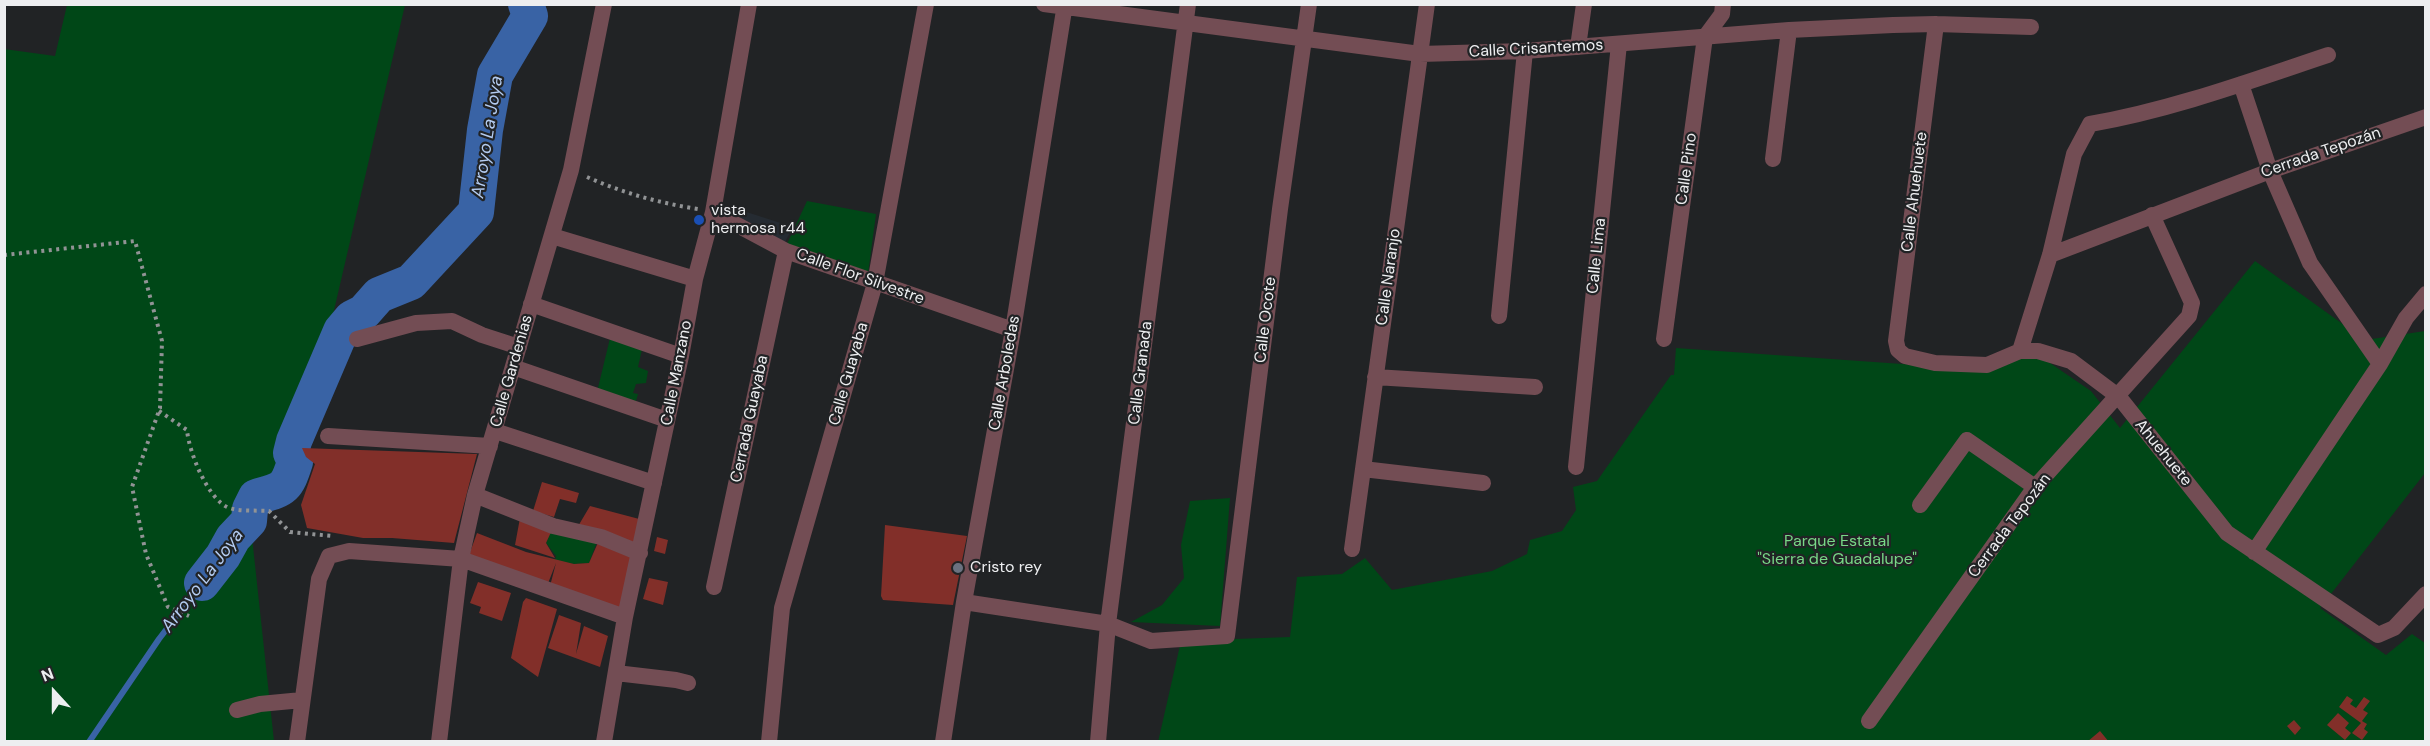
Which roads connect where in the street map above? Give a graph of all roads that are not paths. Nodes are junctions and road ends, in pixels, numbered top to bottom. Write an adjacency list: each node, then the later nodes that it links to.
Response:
1 (604, 4): 28 (street, Calle Gardenias)
2 (749, 4): 26 (street, Calle Manzano)
3 (927, 4): 32 (street, Calle Guayaba)
4 (1044, 4): 10 (street, Calle Crisantemos)
5 (1188, 4): 11 (street, Calle Granada)
6 (1309, 4): 16 (street, Calle Ocote)
7 (1427, 4): 20 (street, Calle Naranjo)
8 (1584, 4): 18 (street)
9 (1723, 4): 15 (street, Calle Pino)
10 (1065, 6): 11 (street, Calle Crisantemos); 36 (street, Calle Arboledas)
11 (1185, 24): 16 (street, Calle Crisantemos); 66 (street, Calle Granada)
12 (1936, 24): 13 (street, Calle Crisantemos); 14 (street, Calle Crisantemos); 42 (street, Calle Ahuehuete)
13 (2031, 27)
14 (1789, 30): 15 (street, Calle Crisantemos); 24 (street)
15 (1705, 37): 17 (street, Calle Crisantemos); 38 (street, Calle Pino)
16 (1304, 39): 20 (street, Calle Crisantemos); 66 (street, Calle Ocote)
17 (1619, 44): 18 (street, Calle Crisantemos); 51 (street, Calle Lima)
18 (1578, 47): 19 (street, Calle Crisantemos)
19 (1525, 51): 20 (street, Calle Crisantemos); 35 (street)
20 (1419, 54): 45 (street, Calle Naranjo)
21 (2328, 55): 22 (street)
22 (2241, 84): 25 (street); 30 (street)
23 (2426, 117): 25 (street, Cerrada Tepozán)
24 (1773, 159)
25 (2270, 171): 27 (street, Cerrada Tepozán); 43 (street)
26 (713, 212): 29 (street, Calle Flor Silvestre); 31 (street, Calle Manzano)
27 (2152, 215): 30 (street, Cerrada Tepozán); 47 (street, Cerrada Tepozán)
28 (552, 236): 31 (street); 34 (street, Calle Gardenias)
29 (786, 251): 32 (street, Calle Flor Silvestre); 62 (street, Cerrada Guayaba)
30 (2050, 255): 40 (street)
31 (695, 279): 41 (street, Calle Manzano)
32 (875, 283): 36 (street, Calle Flor Silvestre); 75 (street, Calle Guayaba)
33 (2426, 294): 43 (street)
34 (531, 304): 39 (street, Calle Gardenias); 41 (street)
35 (1499, 316)
36 (1013, 330): 64 (street, Calle Arboledas)
37 (357, 339): 39 (street)
38 (1664, 339)
39 (519, 347): 44 (street, Calle Gardenias)
40 (2020, 351): 42 (street, Ahuehuete); 47 (street, Ahuehuete)
41 (681, 356): 48 (street, Calle Manzano)
42 (1905, 357)
43 (2380, 364): 59 (street)
44 (513, 367): 48 (street); 50 (street, Calle Gardenias)
45 (1376, 377): 46 (street); 52 (street, Calle Naranjo)
46 (1534, 387)
47 (2119, 397): 55 (street, Cerrada Tepozán); 59 (street, Ahuehuete)
48 (667, 420): 53 (street, Calle Manzano)
49 (328, 436): 50 (street)
50 (492, 439): 53 (street); 56 (street, Calle Gardenias)
51 (1576, 467)
52 (1363, 469): 54 (street); 58 (street, Calle Naranjo)
53 (654, 483): 60 (street, Calle Manzano)
54 (1483, 483)
55 (2035, 488): 57 (street); 71 (street, Cerrada Tepozán)
56 (475, 495): 60 (street); 61 (street, Calle Gardenias)
57 (1920, 505)
58 (1352, 549)
59 (2254, 552): 63 (street, Ahuehuete)
60 (640, 553): 65 (street, Calle Manzano)
61 (461, 559): 65 (street); 69 (street); 73 (street, Calle Gardenias)
62 (714, 587)
63 (2426, 594)
64 (964, 602): 66 (street); 76 (street, Calle Arboledas)
65 (625, 617): 67 (street, Calle Manzano)
66 (1108, 624): 77 (street, Calle Granada)
67 (616, 673): 68 (street); 74 (street, Calle Manzano)
68 (688, 683)
69 (302, 700): 70 (street); 72 (street)
70 (237, 710)
71 (1869, 721)
72 (297, 741)
73 (439, 741)
74 (604, 741)
75 (769, 741)
76 (943, 741)
77 (1098, 741)

